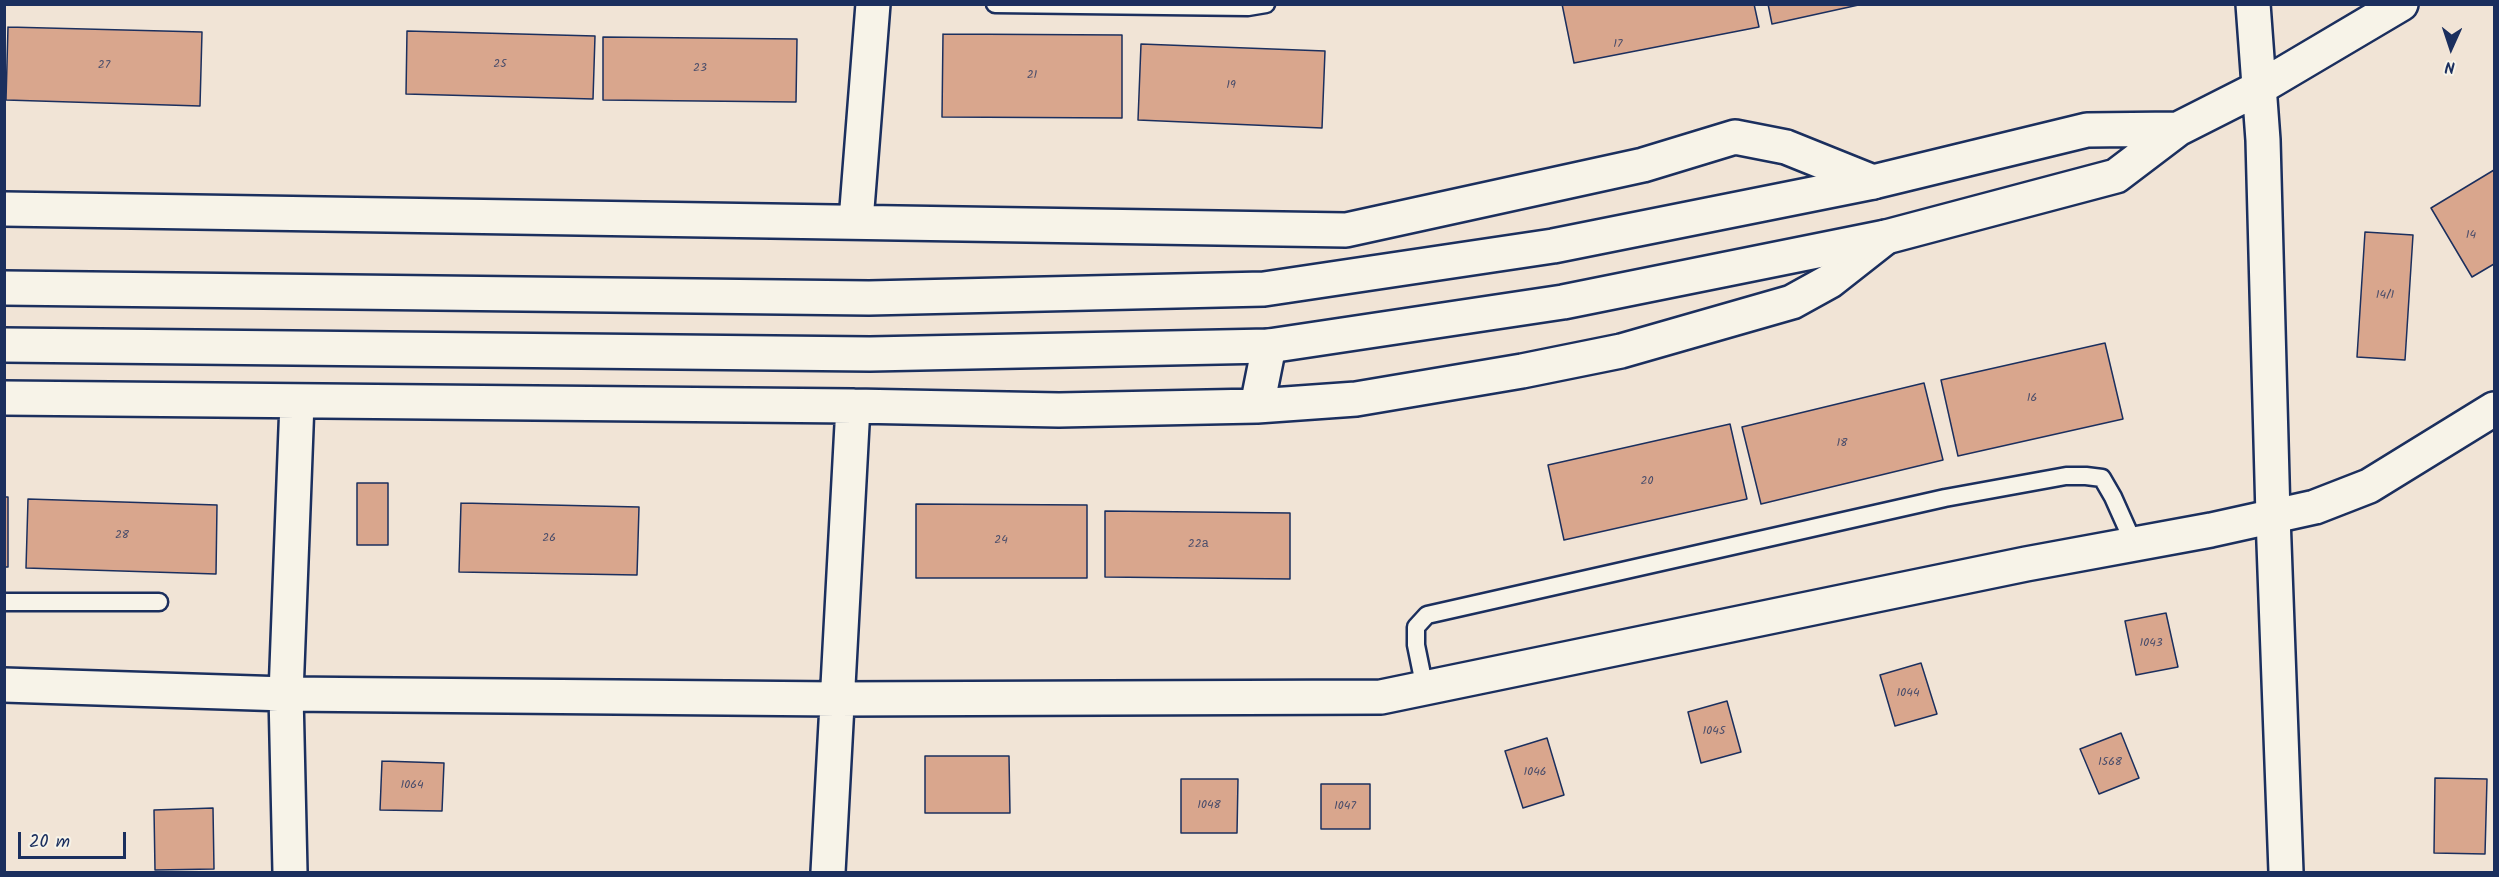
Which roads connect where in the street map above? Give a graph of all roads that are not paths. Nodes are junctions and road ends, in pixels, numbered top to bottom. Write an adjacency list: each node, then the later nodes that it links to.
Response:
1 (873, 4): 10 (street)
2 (995, 4): 3 (lane)
3 (1266, 4)
4 (2253, 4): 6 (street)
5 (2401, 4): 6 (street)
6 (2259, 88): 7 (street); 20 (street)
7 (2178, 129): 8 (street); 11 (street)
8 (1873, 182): 10 (street); 12 (street)
9 (4, 209): 10 (street)
10 (856, 221)
11 (1886, 237): 14 (street); 18 (street)
12 (4, 288)
13 (4, 345): 14 (street)
14 (1269, 346): 18 (street)
15 (4, 398): 16 (street)
16 (297, 402): 17 (street); 26 (street)
17 (853, 406): 18 (street); 27 (street)
18 (1257, 406)
19 (2494, 409): 20 (street)
20 (2273, 516): 21 (street); 30 (street)
21 (2134, 544): 25 (street); 25 (lane)
22 (4, 602): 23 (lane)
23 (159, 602)
24 (4, 685): 26 (street)
25 (1425, 689): 27 (street)
26 (286, 694): 27 (street); 28 (street)
27 (836, 699): 29 (street)
28 (290, 873)
29 (828, 873)
30 (2286, 873)

